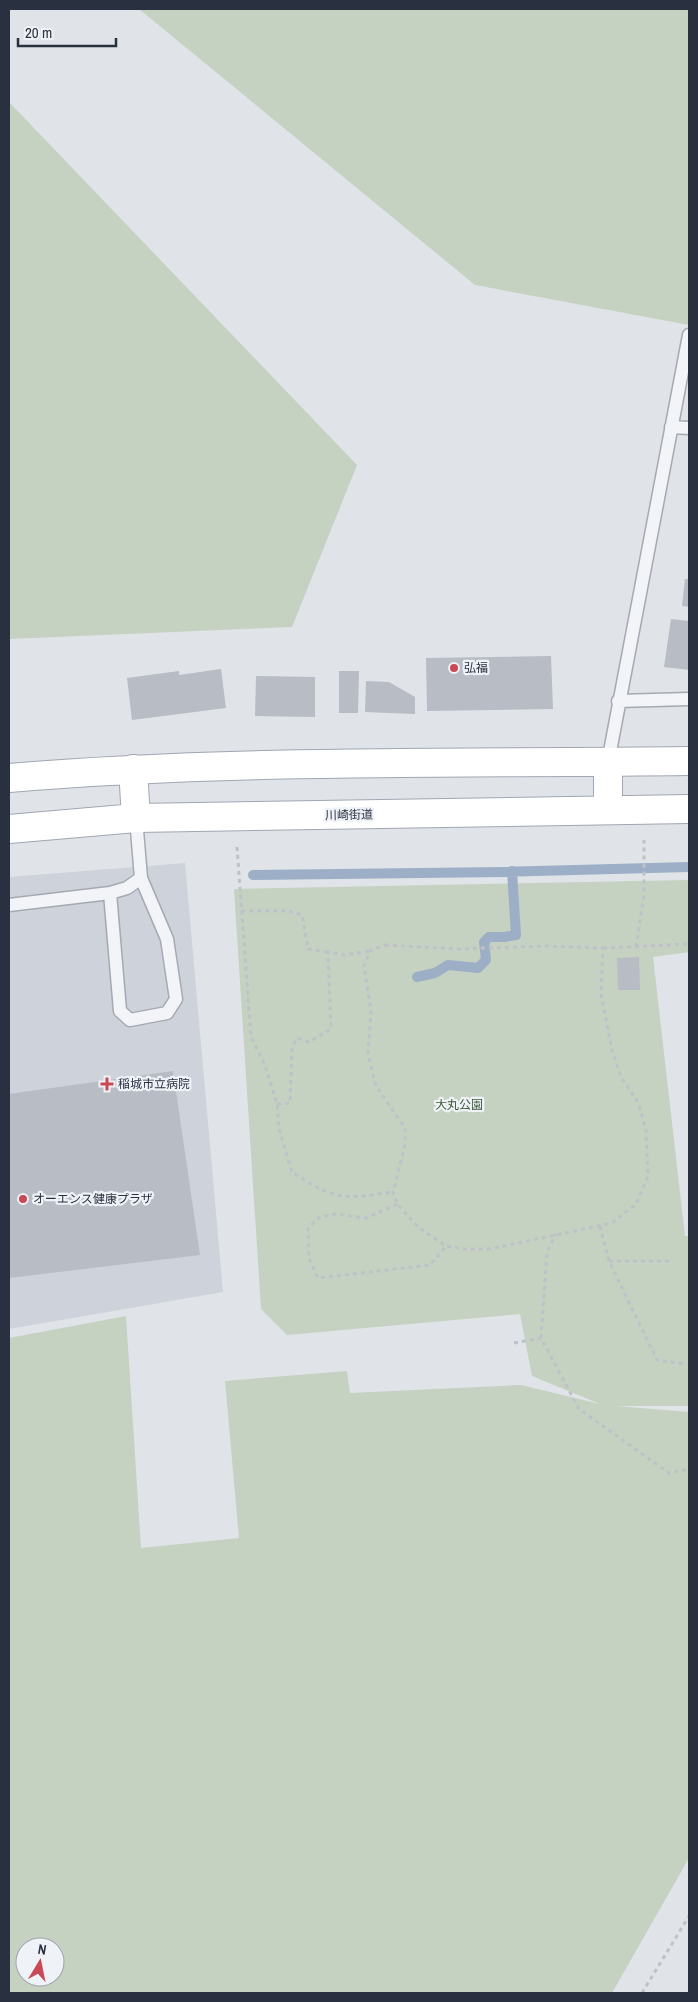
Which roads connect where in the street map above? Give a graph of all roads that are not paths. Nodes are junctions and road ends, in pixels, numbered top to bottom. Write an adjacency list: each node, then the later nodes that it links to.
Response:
1 (689, 335): 2 (lane)
2 (671, 427): 3 (lane); 5 (lane)
3 (689, 428)
4 (689, 699): 5 (lane)
5 (618, 701): 7 (lane)
6 (689, 761): 7 (main road)
7 (608, 762): 8 (main road); 11 (main road)
8 (133, 769): 9 (main road); 12 (main road)
9 (9, 778)
10 (689, 809): 11 (main road, 川崎街道)
11 (608, 810): 12 (main road, 川崎街道)
12 (136, 818): 13 (main road, 川崎街道); 14 (lane)
13 (9, 829)
14 (141, 878): 15 (lane); 15 (lane)
15 (110, 893): 16 (lane)
16 (9, 905)

